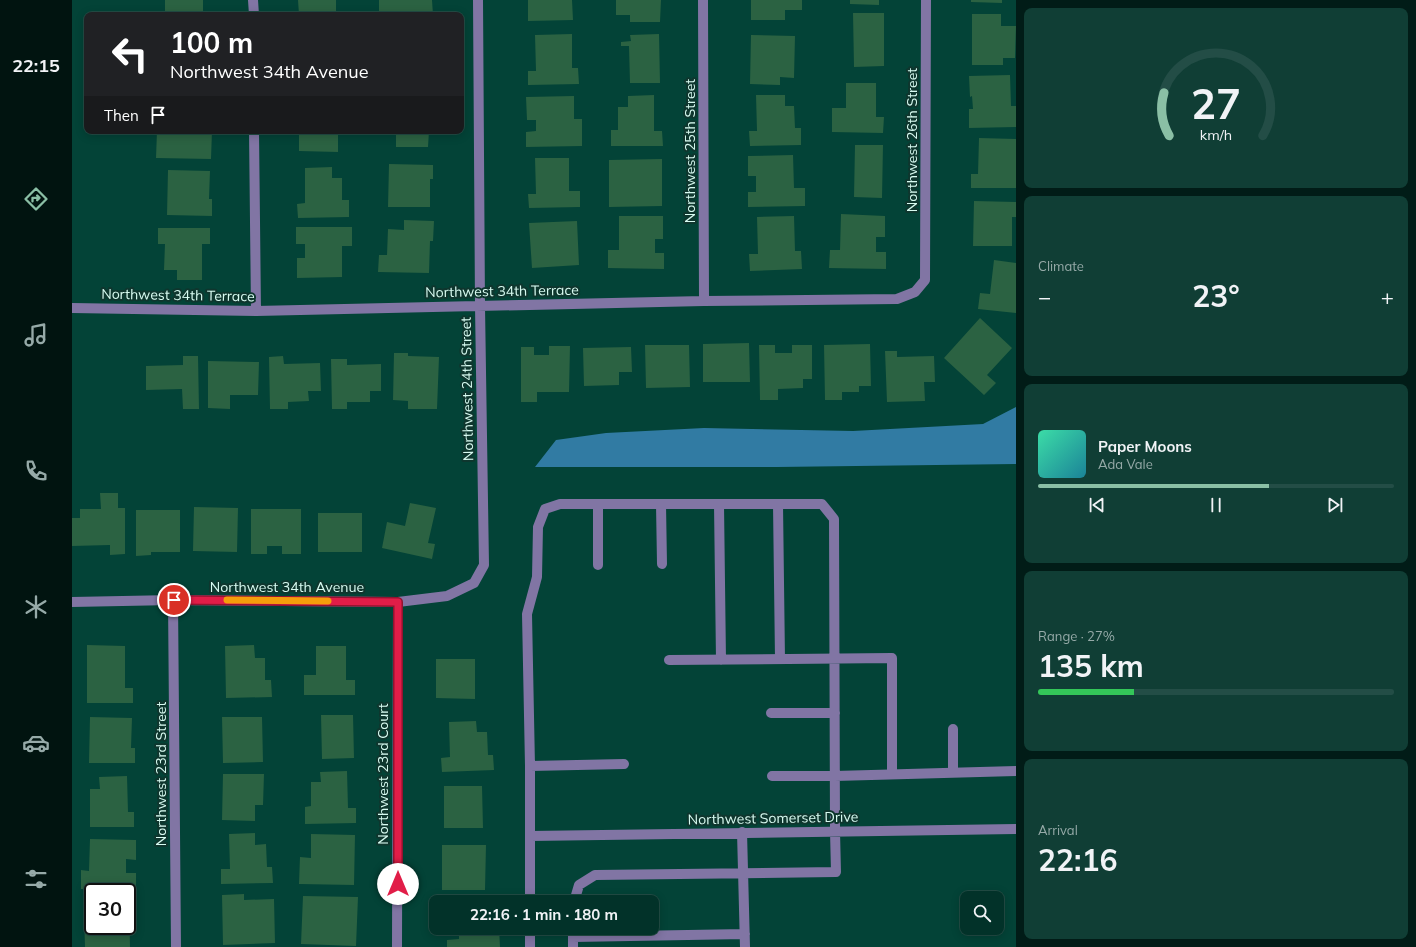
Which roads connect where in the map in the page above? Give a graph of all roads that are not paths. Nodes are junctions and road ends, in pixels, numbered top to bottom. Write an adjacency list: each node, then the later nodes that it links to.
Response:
1 (253, 0): 5 (street)
2 (478, 0): 9 (street, Northwest 24th Street)
3 (703, 0): 8 (street, Northwest 25th Street)
4 (926, 0): 7 (street, Northwest 26th Street)
5 (254, 12)
6 (254, 134): 11 (street)
7 (926, 280): 8 (street, Northwest 34th Terrace)
8 (704, 301): 9 (street, Northwest 34th Terrace)
9 (480, 306): 11 (street, Northwest 34th Terrace); 18 (street, Northwest 24th Street)
10 (72, 308): 11 (street, Northwest 34th Terrace)
11 (256, 311)
12 (598, 504): 13 (street); 17 (street); 30 (street)
13 (661, 504): 14 (street); 16 (street)
14 (719, 504): 15 (street); 25 (street)
15 (778, 504): 22 (street); 23 (street)
16 (662, 564)
17 (598, 565)
18 (474, 583): 21 (street, Northwest 34th Avenue)
19 (174, 600): 20 (street, Northwest 34th Avenue); 21 (street, Northwest 34th Avenue); 46 (street, Northwest 23rd Street)
20 (72, 602)
21 (398, 602): 47 (street, Northwest 23rd Court)
22 (780, 659): 23 (street); 25 (street)
23 (835, 659): 27 (street); 33 (street)
24 (669, 660): 25 (street)
25 (721, 660)
26 (771, 713): 27 (street)
27 (835, 713): 35 (street)
28 (953, 729): 32 (street)
29 (624, 764): 30 (street)
30 (530, 766): 39 (street)
31 (1016, 770): 32 (street)
32 (953, 772): 33 (street)
33 (892, 774): 35 (street)
34 (772, 776): 35 (street)
35 (835, 776): 37 (street)
36 (1016, 829): 37 (street, Northwest Somerset Drive)
37 (835, 831): 38 (street, Northwest Somerset Drive); 40 (street)
38 (742, 832): 39 (street, Northwest Somerset Drive); 40 (street)
39 (530, 836): 41 (street)
40 (743, 873): 42 (street); 43 (street)
41 (530, 895)
42 (576, 895)
43 (745, 934): 45 (street); 49 (street)
44 (530, 935): 48 (street)
45 (573, 937)
46 (176, 947)
47 (397, 947)
48 (530, 947)
49 (745, 947)

